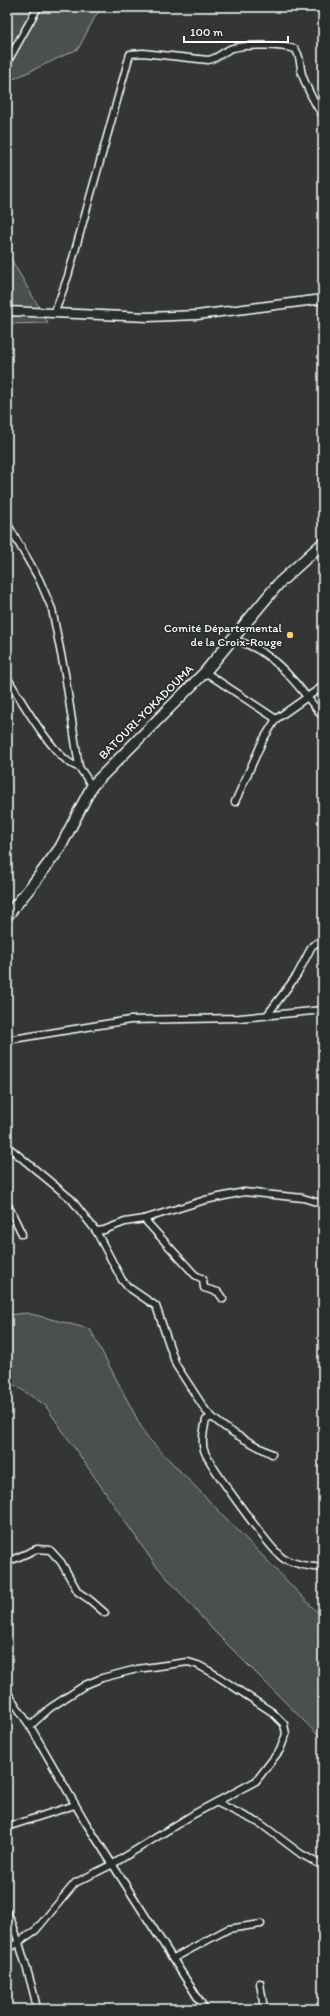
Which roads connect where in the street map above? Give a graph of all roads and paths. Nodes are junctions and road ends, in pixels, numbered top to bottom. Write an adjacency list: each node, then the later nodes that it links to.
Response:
1 (38, 7): 2 (street)
2 (7, 66)
3 (323, 116): 6 (street)
4 (323, 299): 6 (street)
5 (7, 311): 6 (street)
6 (55, 312)
7 (7, 523): 16 (street)
8 (323, 543): 9 (highway, BATOURI-YOKADOUMA)
9 (233, 640): 10 (highway, BATOURI-YOKADOUMA); 13 (street)
10 (205, 672): 15 (street); 17 (highway, BATOURI-YOKADOUMA)
11 (7, 677): 16 (street)
12 (323, 686): 13 (street)
13 (306, 696): 14 (street); 15 (street)
14 (323, 717)
15 (276, 719): 18 (street)
16 (79, 767): 17 (street)
17 (92, 786): 19 (highway, BATOURI-YOKADOUMA)
18 (235, 802)
19 (7, 916)
20 (323, 939): 22 (street)
21 (323, 1010): 22 (street)
22 (268, 1014): 23 (street)
23 (7, 1040)
24 (7, 1146): 28 (street)
25 (7, 1203): 29 (street)
26 (323, 1204): 27 (street)
27 (144, 1219): 28 (street); 30 (street)
28 (96, 1231): 31 (street)
29 (22, 1234)
30 (223, 1299)
31 (212, 1417): 32 (street); 34 (street)
32 (272, 1454)
33 (7, 1562): 35 (street)
34 (323, 1568)
35 (105, 1613)
36 (7, 1692): 37 (street)
37 (30, 1726): 38 (street); 39 (street)
38 (218, 1803): 41 (street); 42 (street)
39 (75, 1805): 40 (street); 41 (street)
40 (7, 1824)
41 (113, 1864): 45 (street); 47 (street)
42 (323, 1866)
43 (7, 1912): 45 (street)
44 (261, 1924): 47 (street)
45 (18, 1942): 46 (street); 49 (street)
46 (7, 1950)
47 (174, 1958): 50 (street)
48 (260, 1983): 51 (street)
49 (37, 2009)
50 (205, 2009)
51 (264, 2009)

